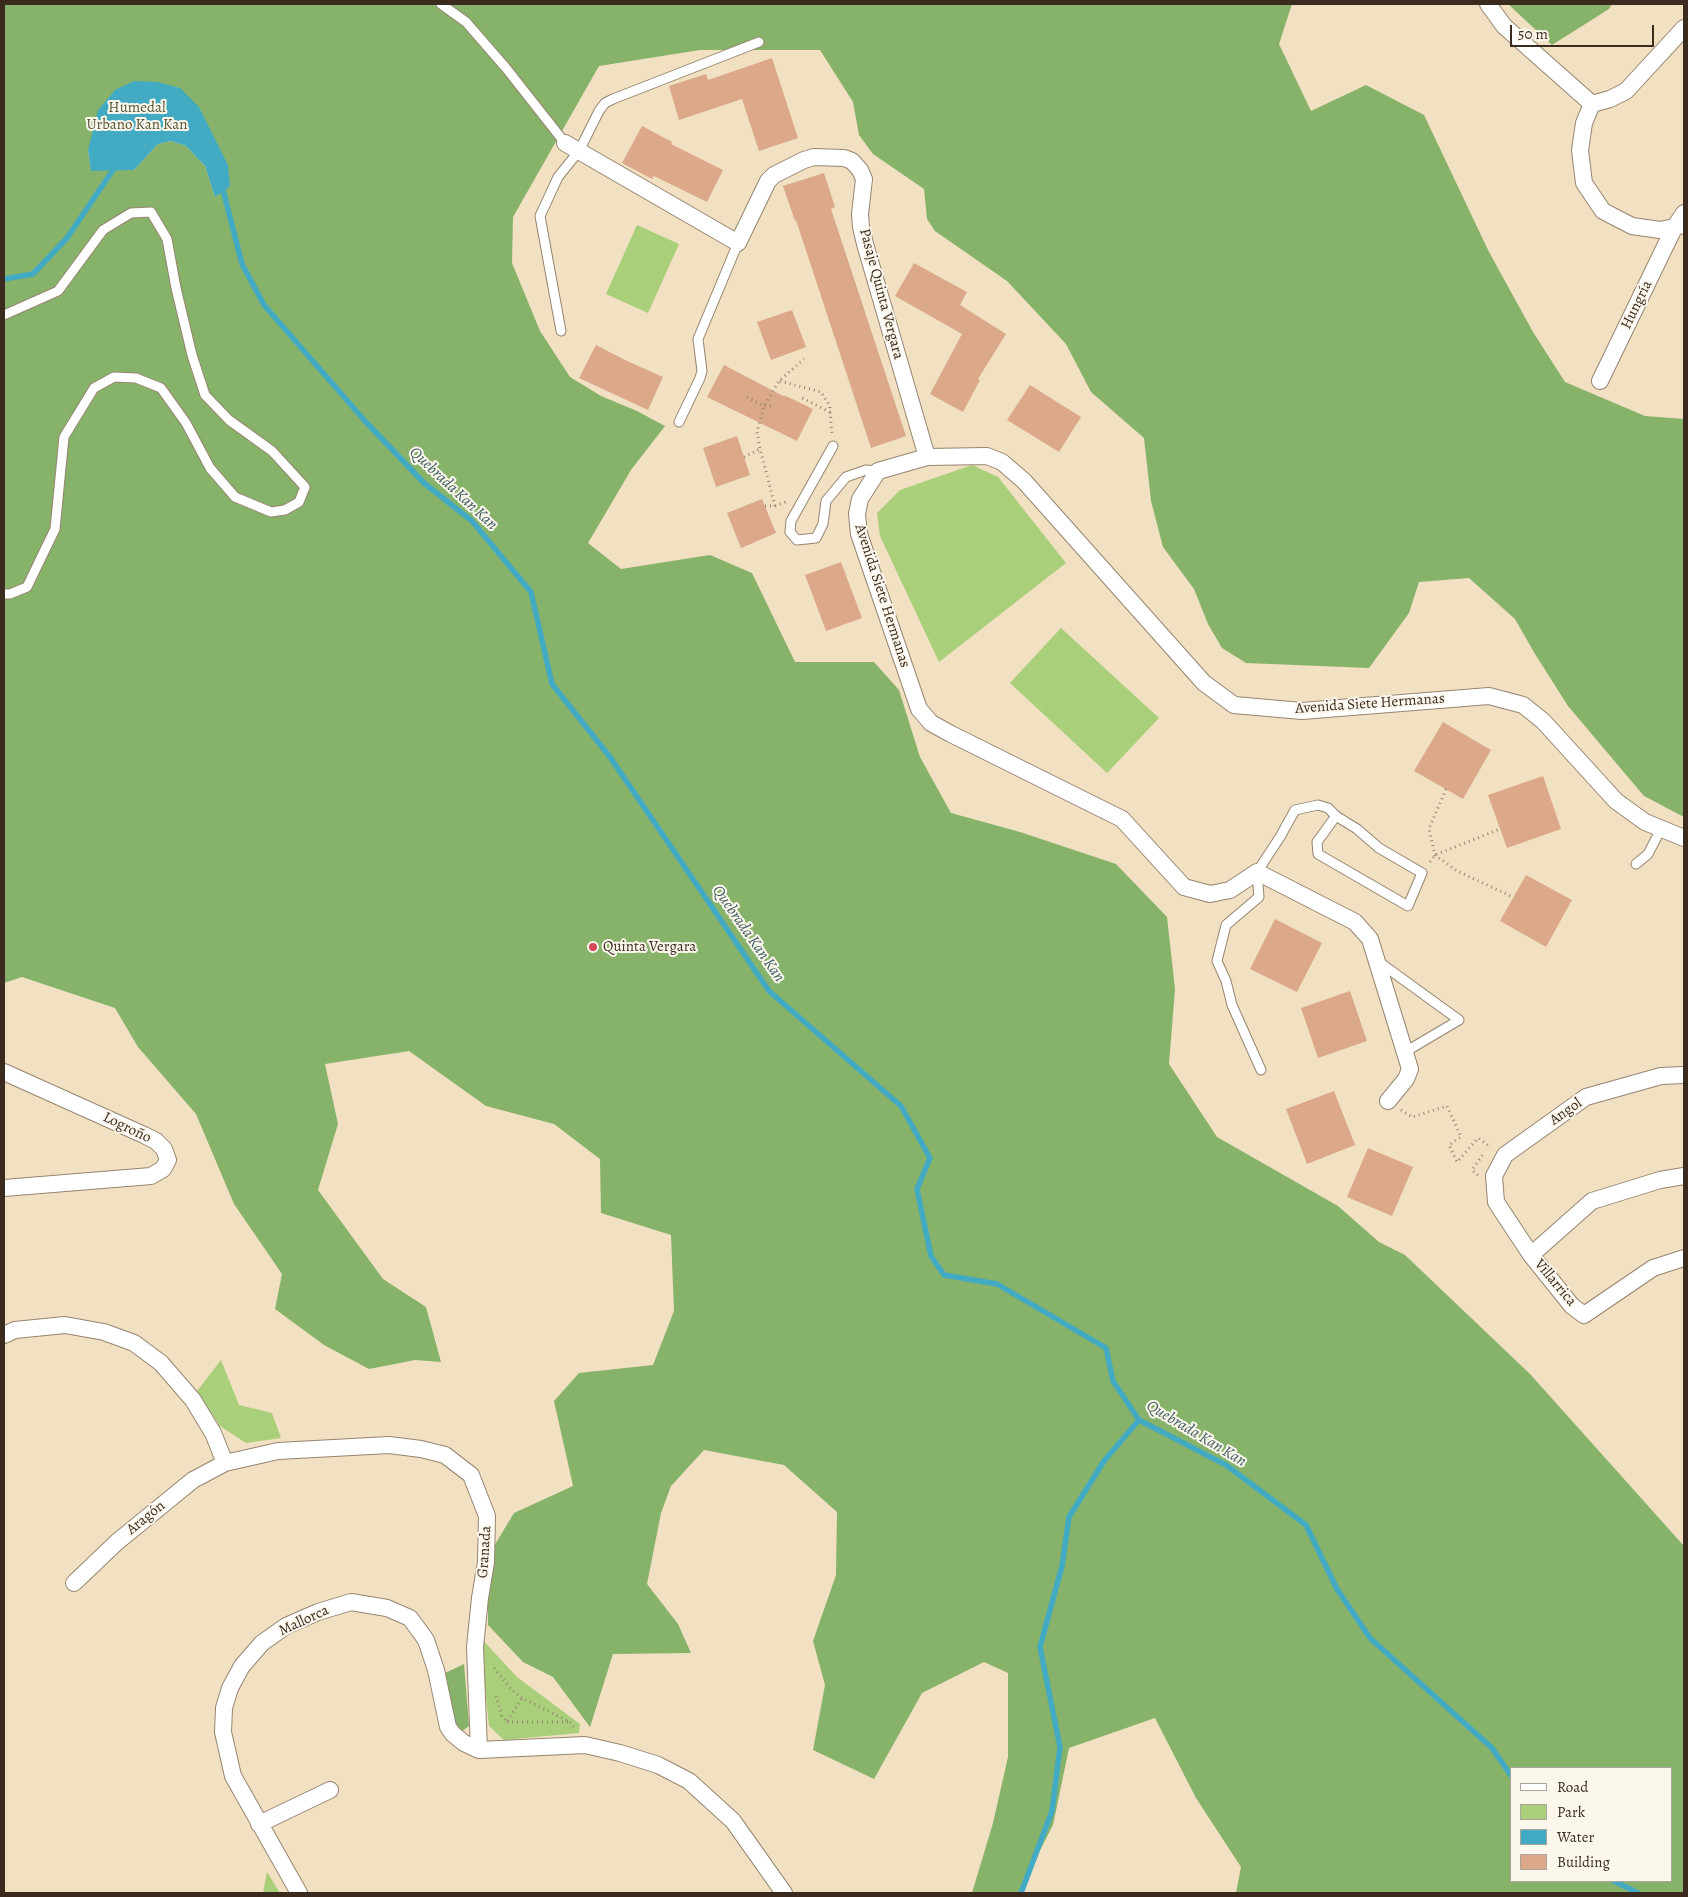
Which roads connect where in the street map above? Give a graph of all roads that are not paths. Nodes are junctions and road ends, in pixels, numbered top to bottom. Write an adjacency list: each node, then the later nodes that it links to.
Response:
1 (441, 4): 6 (lane)
2 (1488, 4): 5 (street)
3 (1684, 28): 5 (street)
4 (759, 42): 6 (lane)
5 (1592, 104): 8 (street)
6 (572, 147): 9 (street); 11 (lane)
7 (1684, 213): 8 (street, Hungría)
8 (1679, 227): 12 (street, Hungría)
9 (738, 243): 13 (lane); 15 (street, Pasaje Quinta Vergara)
10 (4, 315): 17 (lane)
11 (561, 331)
12 (1600, 381)
13 (679, 422)
14 (833, 446): 16 (lane)
15 (927, 457): 16 (street, Avenida Siete Hermanas); 19 (street, Avenida Siete Hermanas)
16 (878, 471): 22 (street, Avenida Siete Hermanas)
17 (4, 594)
18 (1336, 816): 18 (lane); 22 (lane)
19 (1661, 829): 20 (street, Avenida Siete Hermanas); 21 (lane)
20 (1684, 838)
21 (1636, 864)
22 (1257, 872): 23 (street); 25 (lane)
23 (1377, 961): 24 (street); 24 (lane)
24 (1405, 1052): 28 (street)
25 (1260, 1070)
26 (4, 1072): 30 (street, Logroño)
27 (1684, 1075): 31 (street, Angol)
28 (1388, 1101)
29 (1684, 1176): 32 (street)
30 (4, 1188)
31 (1496, 1202): 32 (street, Villarrica)
32 (1531, 1255): 33 (street, Villarrica)
33 (1684, 1258)
34 (4, 1336): 35 (street)
35 (225, 1463): 36 (street, Aragón); 37 (street, Granada)
36 (74, 1583)
37 (479, 1750): 39 (street, Mallorca); 41 (street)
38 (330, 1790): 39 (street)
39 (259, 1824): 40 (street, Mallorca)
40 (299, 1893)
41 (784, 1893)

